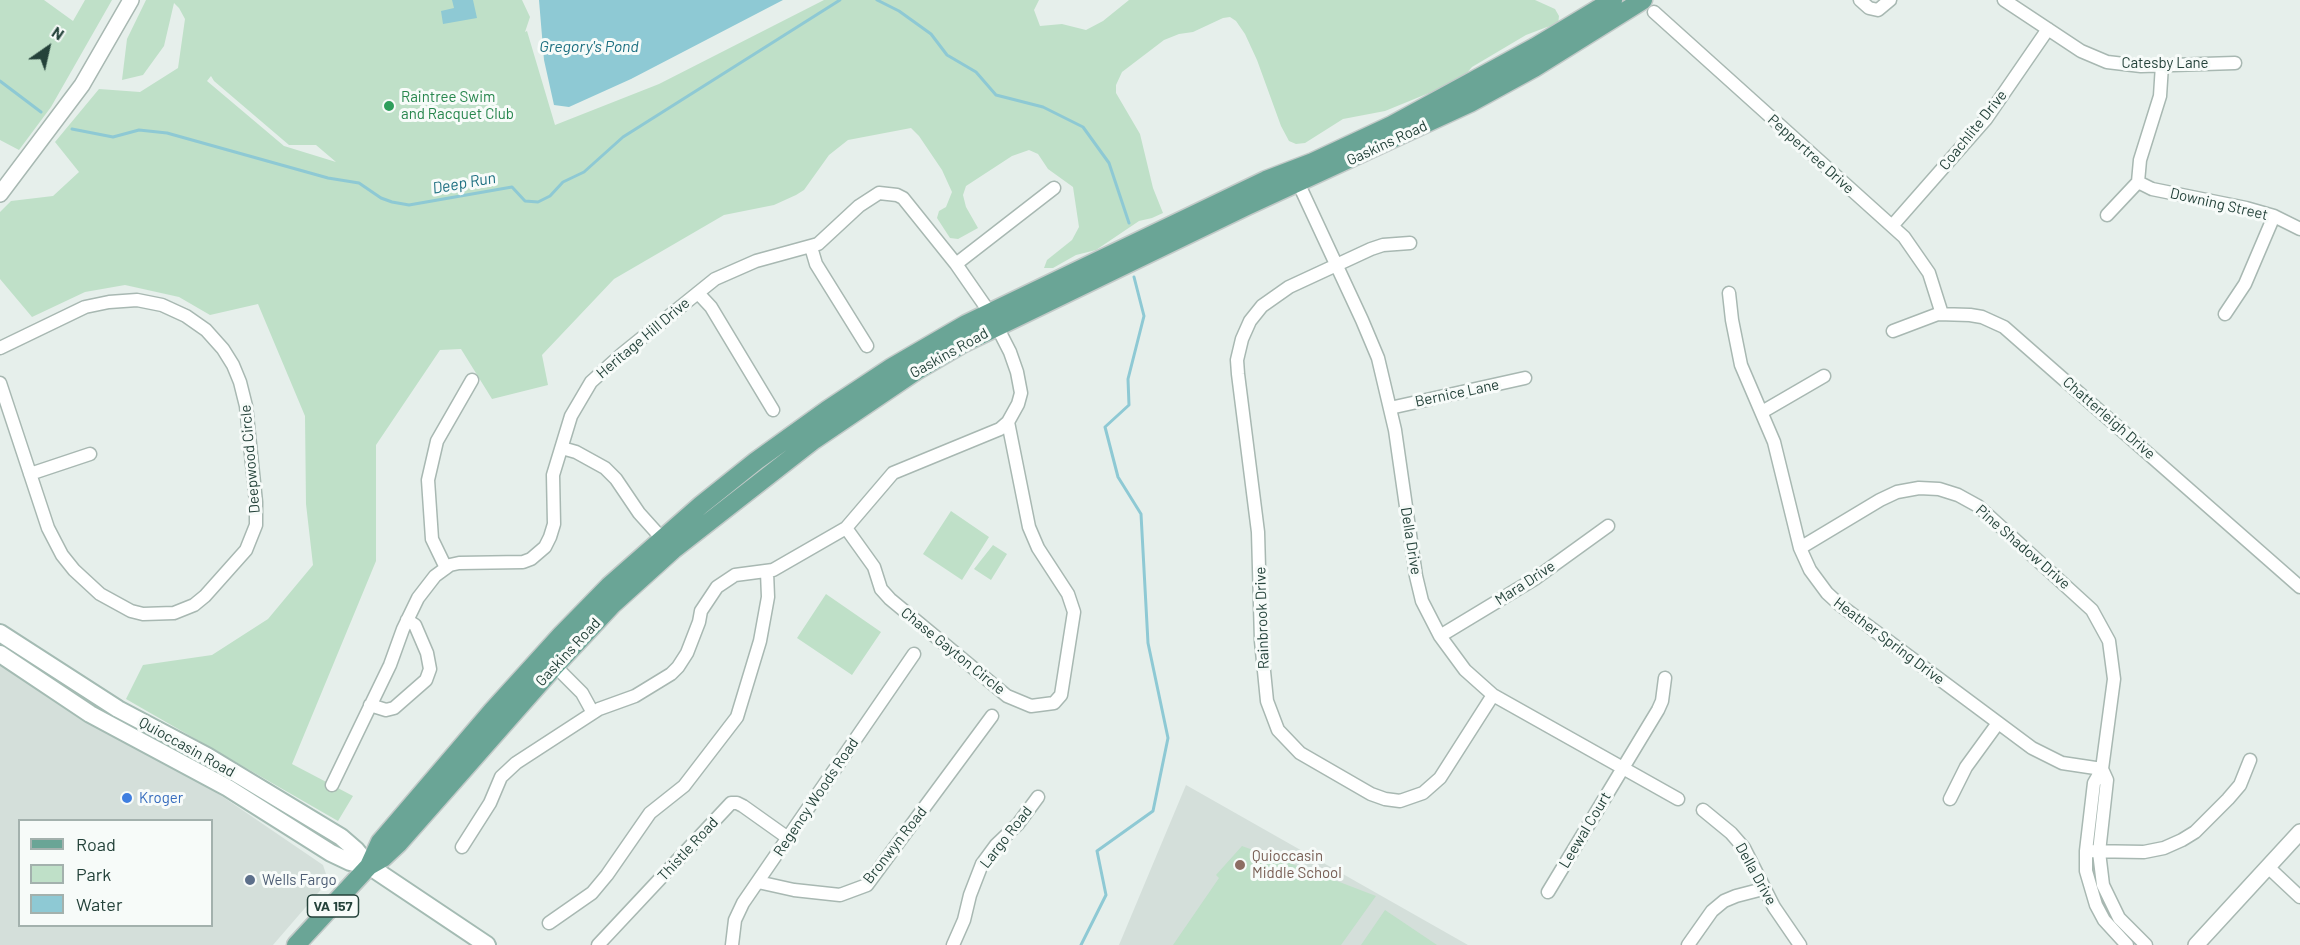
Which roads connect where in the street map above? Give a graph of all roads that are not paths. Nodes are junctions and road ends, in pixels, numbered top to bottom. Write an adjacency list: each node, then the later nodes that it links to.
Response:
1 (131, 0): 10 (street)
2 (1613, 0): 11 (main road, Gaskins Road)
3 (1860, 0): 4 (street)
4 (1890, 0)
5 (2004, 0): 7 (street, Catesby Lane)
6 (1645, 3): 11 (main road, Gaskins Road); 18 (street, Peppertree Drive)
7 (2048, 29): 9 (street, Catesby Lane); 18 (street, Coachlite Drive)
8 (2235, 63): 9 (street, Catesby Lane)
9 (2162, 65): 13 (street)
10 (25, 160): 12 (street); 15 (street)
11 (1295, 177): 23 (street, Della Drive); 28 (main road, Gaskins Road)
12 (0, 182)
13 (2138, 182): 16 (street); 17 (street, Downing Street)
14 (1054, 188): 22 (street)
15 (0, 194)
16 (2107, 215)
17 (2274, 216): 19 (street, Downing Street); 27 (street)
18 (1892, 226): 26 (street, Peppertree Drive)
19 (2300, 229)
20 (1410, 243): 23 (street, Rainbrook Drive)
21 (811, 247): 22 (street, Heritage Hill Drive); 25 (street, Heritage Hill Drive); 30 (street)
22 (956, 264): 28 (street, Heritage Hill Drive)
23 (1337, 266): 36 (street, Della Drive); 57 (street, Rainbrook Drive)
24 (1729, 292): 38 (street, Heather Spring Drive)
25 (698, 293): 37 (street); 40 (street, Heritage Hill Drive)
26 (1942, 314): 29 (street, Chatterleigh Drive); 49 (street, Chatterleigh Drive)
27 (2225, 314)
28 (993, 320): 39 (street, Heritage Hill Drive); 45 (main road, Gaskins Road)
29 (1893, 332)
30 (867, 346)
31 (0, 348): 42 (street, Deepwood Circle)
32 (1824, 376): 38 (street)
33 (1525, 378): 36 (street, Bernice Lane)
34 (472, 380): 47 (street)
35 (0, 383): 42 (street, Deepwood Circle)
36 (1390, 408): 52 (street, Della Drive)
37 (773, 410)
38 (1762, 412): 46 (street, Heather Spring Drive)
39 (1008, 422): 44 (street); 44 (street, Chase Gayton Circle)
40 (562, 448): 45 (street); 47 (street, Heritage Hill Drive)
41 (90, 454): 42 (street)
42 (30, 474)
43 (1608, 526): 52 (street, Mara Drive)
44 (846, 528): 48 (street)
45 (668, 544): 55 (main road, Gaskins Road); 74 (main road, Gaskins Road)
46 (1800, 548): 61 (street, Heather Spring Drive); 64 (street, Pine Shadow Drive)
47 (446, 568): 50 (street)
48 (767, 572): 59 (street); 80 (street)
49 (2300, 587)
50 (407, 620): 58 (street); 58 (street)
51 (0, 633): 74 (main road, Quioccasin Road)
52 (1440, 636): 57 (street, Della Drive)
53 (0, 654): 74 (main road, Quioccasin Road)
54 (914, 654): 71 (street, Regency Woods Road)
55 (555, 666): 59 (street); 74 (main road, Gaskins Road)
56 (1665, 678): 63 (street, Leewal Court)
57 (1493, 695): 63 (street, Della Drive)
58 (370, 705): 65 (street)
59 (593, 713): 72 (street)
60 (992, 716): 76 (street, Bronwyn Road)
61 (1998, 723): 64 (street, Heather Spring Drive); 68 (street)
62 (2250, 760): 73 (street)
63 (1622, 768): 67 (street, Della Drive); 78 (street, Leewal Court)
64 (2102, 769): 73 (street, Pine Shadow Drive)
65 (332, 785)
66 (1038, 797): 85 (street, Largo Road)
67 (1678, 799)
68 (1950, 799)
69 (1703, 810): 77 (street, Della Drive)
70 (2300, 832): 75 (street)
71 (788, 838): 76 (street, Regency Woods Road); 83 (street, Thistle Road)
72 (462, 847)
73 (2093, 851): 88 (street, Pine Shadow Drive); 89 (street, Pine Shadow Drive)
74 (369, 866): 81 (main road, Gaskins Road / VA 157); 82 (main road, Quioccasin Road)
75 (2268, 867): 79 (street); 90 (street)
76 (758, 882): 84 (street, Regency Woods Road)
77 (1763, 889): 86 (street); 87 (street, Della Drive)
78 (1548, 892)
79 (2300, 897)
80 (549, 923)
81 (296, 945)
82 (487, 945)
83 (598, 945)
84 (732, 945)
85 (952, 945)
86 (1688, 945)
87 (1800, 945)
88 (2127, 945)
89 (2146, 945)
90 (2196, 945)

